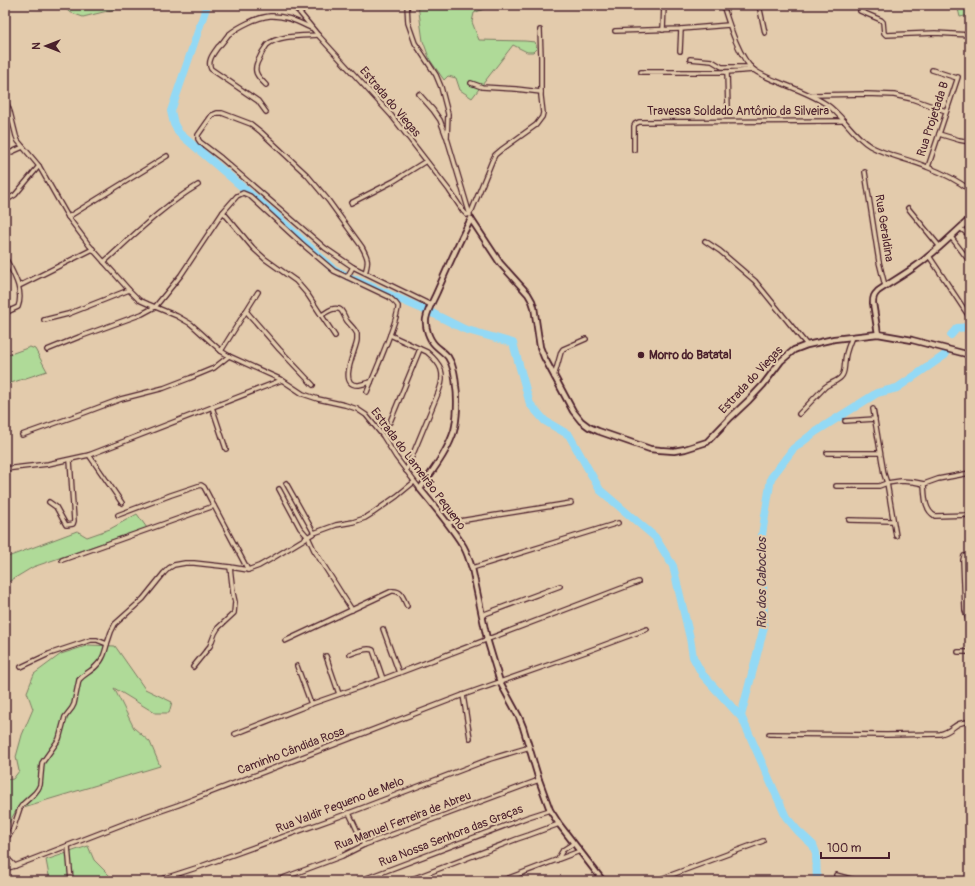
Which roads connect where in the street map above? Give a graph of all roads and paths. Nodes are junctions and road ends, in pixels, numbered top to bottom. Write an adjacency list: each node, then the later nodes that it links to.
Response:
1 (292, 5): 8 (street, Estrada do Viegas)
2 (407, 5): 34 (street, Estrada do Viegas)
3 (664, 5): 11 (street)
4 (723, 5): 7 (street)
5 (759, 5): 13 (street)
6 (860, 11): 14 (street)
7 (729, 25): 9 (street); 18 (street)
8 (313, 29): 15 (street, Estrada do Viegas); 31 (street)
9 (681, 29): 11 (street); 16 (street)
10 (540, 30): 25 (street)
11 (664, 30): 12 (street)
12 (615, 31)
13 (765, 33)
14 (970, 34)
15 (318, 35): 24 (street); 40 (street, Estrada do Viegas)
16 (680, 51)
17 (690, 59): 18 (street)
18 (751, 67): 19 (street)
19 (754, 70): 22 (street); 27 (street)
20 (932, 70): 30 (street, Rua Projetada B)
21 (641, 72): 22 (street)
22 (727, 72): 29 (street)
23 (471, 83): 25 (street)
24 (266, 85)
25 (541, 92): 51 (street)
26 (419, 94): 34 (street)
27 (810, 95): 30 (street); 32 (street)
28 (5, 99): 36 (street, Estrada do Lameirão Pequeno)
29 (728, 109)
30 (946, 111): 33 (street, Rua Projetada B)
31 (266, 112)
32 (844, 120): 37 (street, Travessa Soldado Antônio da Silveira); 42 (street)
33 (939, 134): 35 (street); 42 (street, Rua Projetada B)
34 (447, 138): 51 (street, Estrada do Viegas)
35 (970, 142)
36 (23, 147): 38 (street); 41 (street, Estrada do Lameirão Pequeno)
37 (634, 150)
38 (5, 154)
39 (167, 156): 50 (street)
40 (426, 161): 47 (street); 51 (street, Estrada do Viegas)
41 (39, 166): 46 (street); 50 (street, Estrada do Lameirão Pequeno)
42 (928, 167): 45 (street)
43 (865, 172): 67 (street, Rua Geraldina)
44 (198, 184): 61 (street)
45 (970, 190)
46 (5, 201)
47 (351, 203)
48 (908, 208): 57 (street)
49 (223, 212): 65 (street); 71 (street); 74 (street)
50 (68, 217): 58 (street, Estrada do Lameirão Pequeno)
51 (470, 217): 70 (street); 88 (street, Estrada do Viegas)
52 (970, 219): 53 (street)
53 (960, 228): 54 (street); 55 (street)
54 (970, 236)
55 (951, 237): 57 (street); 62 (street)
56 (705, 241): 82 (street)
57 (940, 247): 59 (street)
58 (93, 249): 61 (street, Estrada do Lameirão Pequeno); 66 (street)
59 (929, 256): 67 (street); 75 (street)
60 (7, 261): 66 (street)
61 (104, 262): 68 (street, Estrada do Lameirão Pequeno)
62 (970, 262)
63 (353, 267): 64 (street); 64 (street); 65 (street)
64 (365, 273): 70 (street)
65 (347, 277): 78 (street)
66 (19, 286): 73 (street)
67 (885, 286): 77 (street)
68 (129, 290): 71 (street, Estrada do Lameirão Pequeno); 76 (street)
69 (258, 292): 72 (street)
70 (431, 306): 114 (street)
71 (155, 307): 84 (street); 85 (street, Estrada do Lameirão Pequeno)
72 (246, 311): 85 (street); 91 (street)
73 (5, 313)
74 (322, 316): 79 (street); 90 (street)
75 (970, 318)
76 (44, 320)
77 (878, 334): 80 (street, Estrada do Viegas); 86 (street, Estrada do Viegas)
78 (390, 335): 83 (street); 90 (street)
79 (335, 336)
80 (852, 337): 82 (street, Estrada do Viegas); 95 (street)
81 (586, 339): 88 (street)
82 (807, 345): 88 (street, Estrada do Viegas)
83 (420, 349): 98 (street); 106 (street)
84 (48, 350)
85 (221, 351): 87 (street, Estrada do Lameirão Pequeno)
86 (970, 355)
87 (229, 356): 89 (street, Estrada do Lameirão Pequeno); 99 (street)
88 (554, 376)
89 (282, 380): 93 (street); 106 (street, Estrada do Lameirão Pequeno)
90 (371, 382): 92 (street)
91 (313, 385)
92 (367, 392)
93 (212, 407): 100 (street); 103 (street)
94 (873, 409): 96 (street)
95 (799, 414)
96 (875, 419): 97 (street); 102 (street)
97 (845, 421)
98 (390, 422)
99 (22, 435)
100 (226, 449)
101 (828, 453): 102 (street)
102 (880, 453): 110 (street)
103 (89, 455): 104 (street); 116 (street)
104 (70, 460): 105 (street); 115 (street)
105 (5, 469)
106 (406, 471): 109 (street, Estrada do Lameirão Pequeno)
107 (970, 473): 111 (street)
108 (286, 482): 125 (street)
109 (414, 482): 114 (street, Estrada do Lameirão Pequeno); 125 (street)
110 (887, 482): 111 (street); 112 (street); 122 (street)
111 (924, 484): 120 (street)
112 (836, 486)
113 (279, 489): 127 (street)
114 (420, 489): 123 (street, Estrada do Lameirão Pequeno)
115 (49, 502)
116 (122, 502)
117 (571, 503): 123 (street)
118 (214, 506): 119 (street); 129 (street); 132 (street)
119 (118, 515)
120 (970, 515)
121 (849, 520): 122 (street)
122 (892, 521): 126 (street)
123 (447, 523): 131 (street, Estrada do Lameirão Pequeno)
124 (618, 523): 131 (street)
125 (314, 533): 127 (street)
126 (896, 536)
127 (308, 537): 132 (street); 137 (street)
128 (970, 556): 138 (street)
129 (62, 560)
130 (230, 567): 132 (street); 145 (street); 152 (street)
131 (472, 568): 139 (street, Estrada do Lameirão Pequeno)
132 (248, 570)
133 (638, 582): 143 (street)
134 (560, 586): 139 (street)
135 (407, 606): 137 (street)
136 (970, 609): 138 (street)
137 (352, 610): 144 (street)
138 (965, 610): 140 (street)
139 (482, 615): 143 (street, Estrada do Lameirão Pequeno)
140 (970, 626)
141 (383, 628): 153 (street)
142 (647, 629): 155 (street, Caminho Cândida Rosa)
143 (487, 640): 153 (street); 155 (street, Estrada do Lameirão Pequeno)
144 (285, 641)
145 (107, 644): 151 (street); 168 (street)
146 (958, 652): 147 (street)
147 (970, 652)
148 (350, 654): 154 (street)
149 (326, 656): 156 (street)
150 (297, 666): 158 (street)
151 (21, 667)
152 (193, 667)
153 (399, 673): 154 (street)
154 (383, 679): 156 (street)
155 (500, 682): 157 (street, Caminho Cândida Rosa); 163 (street, Estrada do Lameirão Pequeno)
156 (339, 694): 158 (street)
157 (463, 695): 162 (street); 172 (street, Caminho Cândida Rosa)
158 (310, 704): 160 (street)
159 (970, 722): 161 (street)
160 (235, 734)
161 (769, 734)
162 (470, 738)
163 (530, 747): 164 (street, Estrada do Lameirão Pequeno); 166 (street, Rua Valdir Pequeno de Melo)
164 (539, 780): 165 (street, Estrada do Lameirão Pequeno); 171 (street, Rua Manuel Ferreira de Abreu)
165 (550, 810): 167 (street, Estrada do Lameirão Pequeno); 182 (street, Rua Nossa Senhora das Graças)
166 (349, 813): 171 (street); 180 (street, Rua Valdir Pequeno de Melo)
167 (559, 824): 170 (street, Estrada do Lameirão Pequeno); 183 (street)
168 (5, 839)
169 (763, 841): 186 (street)
170 (574, 843): 173 (street, Estrada do Lameirão Pequeno); 175 (street)
171 (364, 845): 181 (street, Rua Manuel Ferreira de Abreu)
172 (68, 846): 176 (street, Caminho Cândida Rosa); 179 (street)
173 (580, 851): 175 (street); 185 (street, Estrada do Lameirão Pequeno)
174 (5, 856): 176 (street)
175 (557, 860): 184 (street)
176 (16, 866): 177 (street, Caminho Cândida Rosa)
177 (5, 869)
178 (836, 876): 187 (street)
179 (71, 881)
180 (156, 881)
181 (276, 881)
182 (359, 881)
183 (407, 881)
184 (501, 881)
185 (603, 881)
186 (655, 881)
187 (858, 881)

